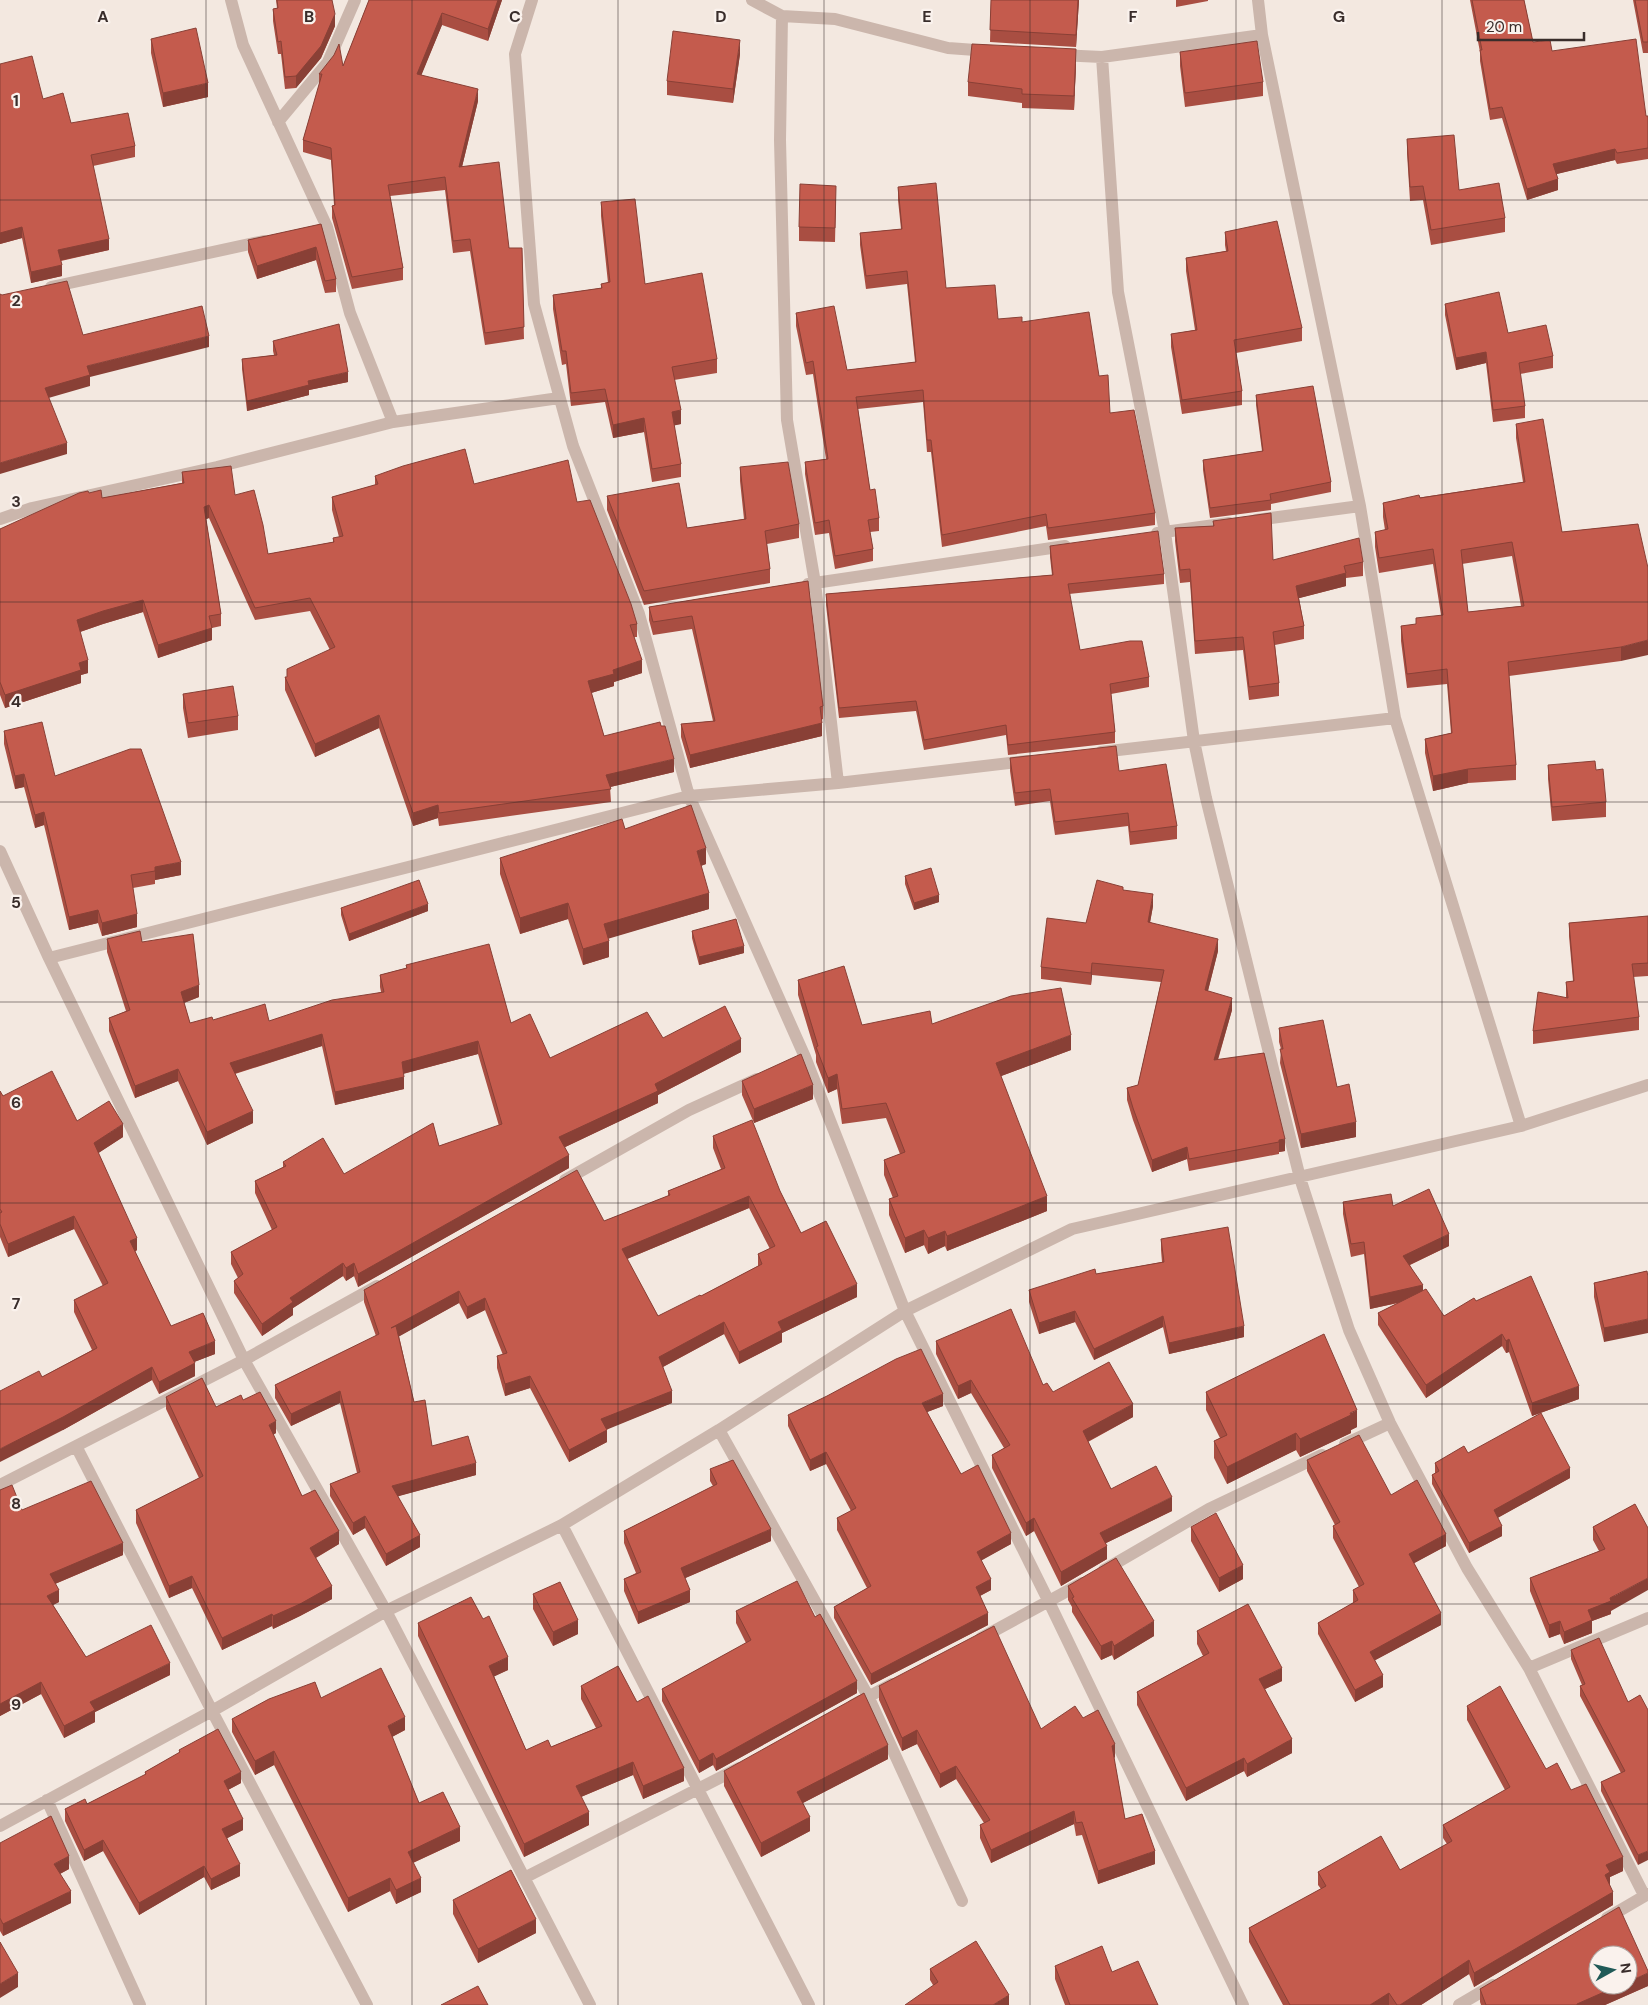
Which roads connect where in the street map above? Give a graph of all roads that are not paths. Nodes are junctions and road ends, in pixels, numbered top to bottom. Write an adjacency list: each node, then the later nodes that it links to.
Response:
1 (231, 0): 11 (street)
2 (355, 0): 11 (street)
3 (532, 0): 14 (street)
4 (752, 0): 6 (street)
5 (1258, 0): 7 (street)
6 (782, 16): 8 (street); 21 (street)
7 (1262, 35): 10 (street); 16 (street)
8 (1006, 52)
9 (1044, 54): 10 (street)
10 (1102, 57): 18 (street)
11 (278, 122): 15 (street)
12 (278, 238): 13 (street)
13 (36, 290)
14 (559, 398): 15 (street); 28 (street)
15 (393, 422): 17 (street)
16 (1360, 506): 18 (street); 23 (street)
17 (0, 519)
18 (1164, 532): 19 (street); 24 (street)
19 (1145, 534)
20 (1077, 544): 21 (street)
21 (815, 583): 22 (street); 27 (street)
22 (796, 586)
23 (1395, 718): 24 (street); 33 (street)
24 (1194, 741): 25 (street); 34 (street)
25 (1085, 754)
26 (1036, 760): 27 (street)
27 (838, 783): 28 (street)
28 (689, 796): 30 (street); 37 (street)
29 (0, 851): 30 (street)
30 (49, 958): 38 (street)
31 (769, 1073): 35 (street)
32 (1648, 1085): 33 (street)
33 (1521, 1126): 34 (street)
34 (1300, 1178): 37 (street); 39 (street)
35 (551, 1188)
36 (388, 1280): 38 (street)
37 (905, 1311): 40 (street); 44 (street)
38 (244, 1360): 41 (street); 45 (street)
39 (1390, 1423): 44 (street); 48 (street)
40 (719, 1430): 43 (street); 50 (street)
41 (76, 1446): 42 (street); 52 (street)
42 (0, 1485)
43 (562, 1525): 45 (street); 54 (street)
44 (1049, 1602): 47 (street); 66 (street)
45 (386, 1611): 52 (street); 57 (street)
46 (1648, 1618): 48 (street)
47 (972, 1642)
48 (1529, 1668): 58 (street)
49 (903, 1678): 50 (street)
50 (868, 1696): 51 (street); 59 (street)
51 (843, 1710)
52 (212, 1711): 55 (street); 63 (street)
53 (750, 1762): 54 (street)
54 (699, 1790): 57 (street); 65 (street)
55 (47, 1800): 56 (street); 62 (street)
56 (0, 1826)
57 (524, 1878): 64 (street)
58 (1646, 1895): 60 (street)
59 (962, 1901)
60 (1594, 1925)
61 (1501, 1980): 67 (street)
62 (140, 2005)
63 (367, 2005)
64 (590, 2005)
65 (809, 2005)
66 (1243, 2005)
67 (1459, 2005)

